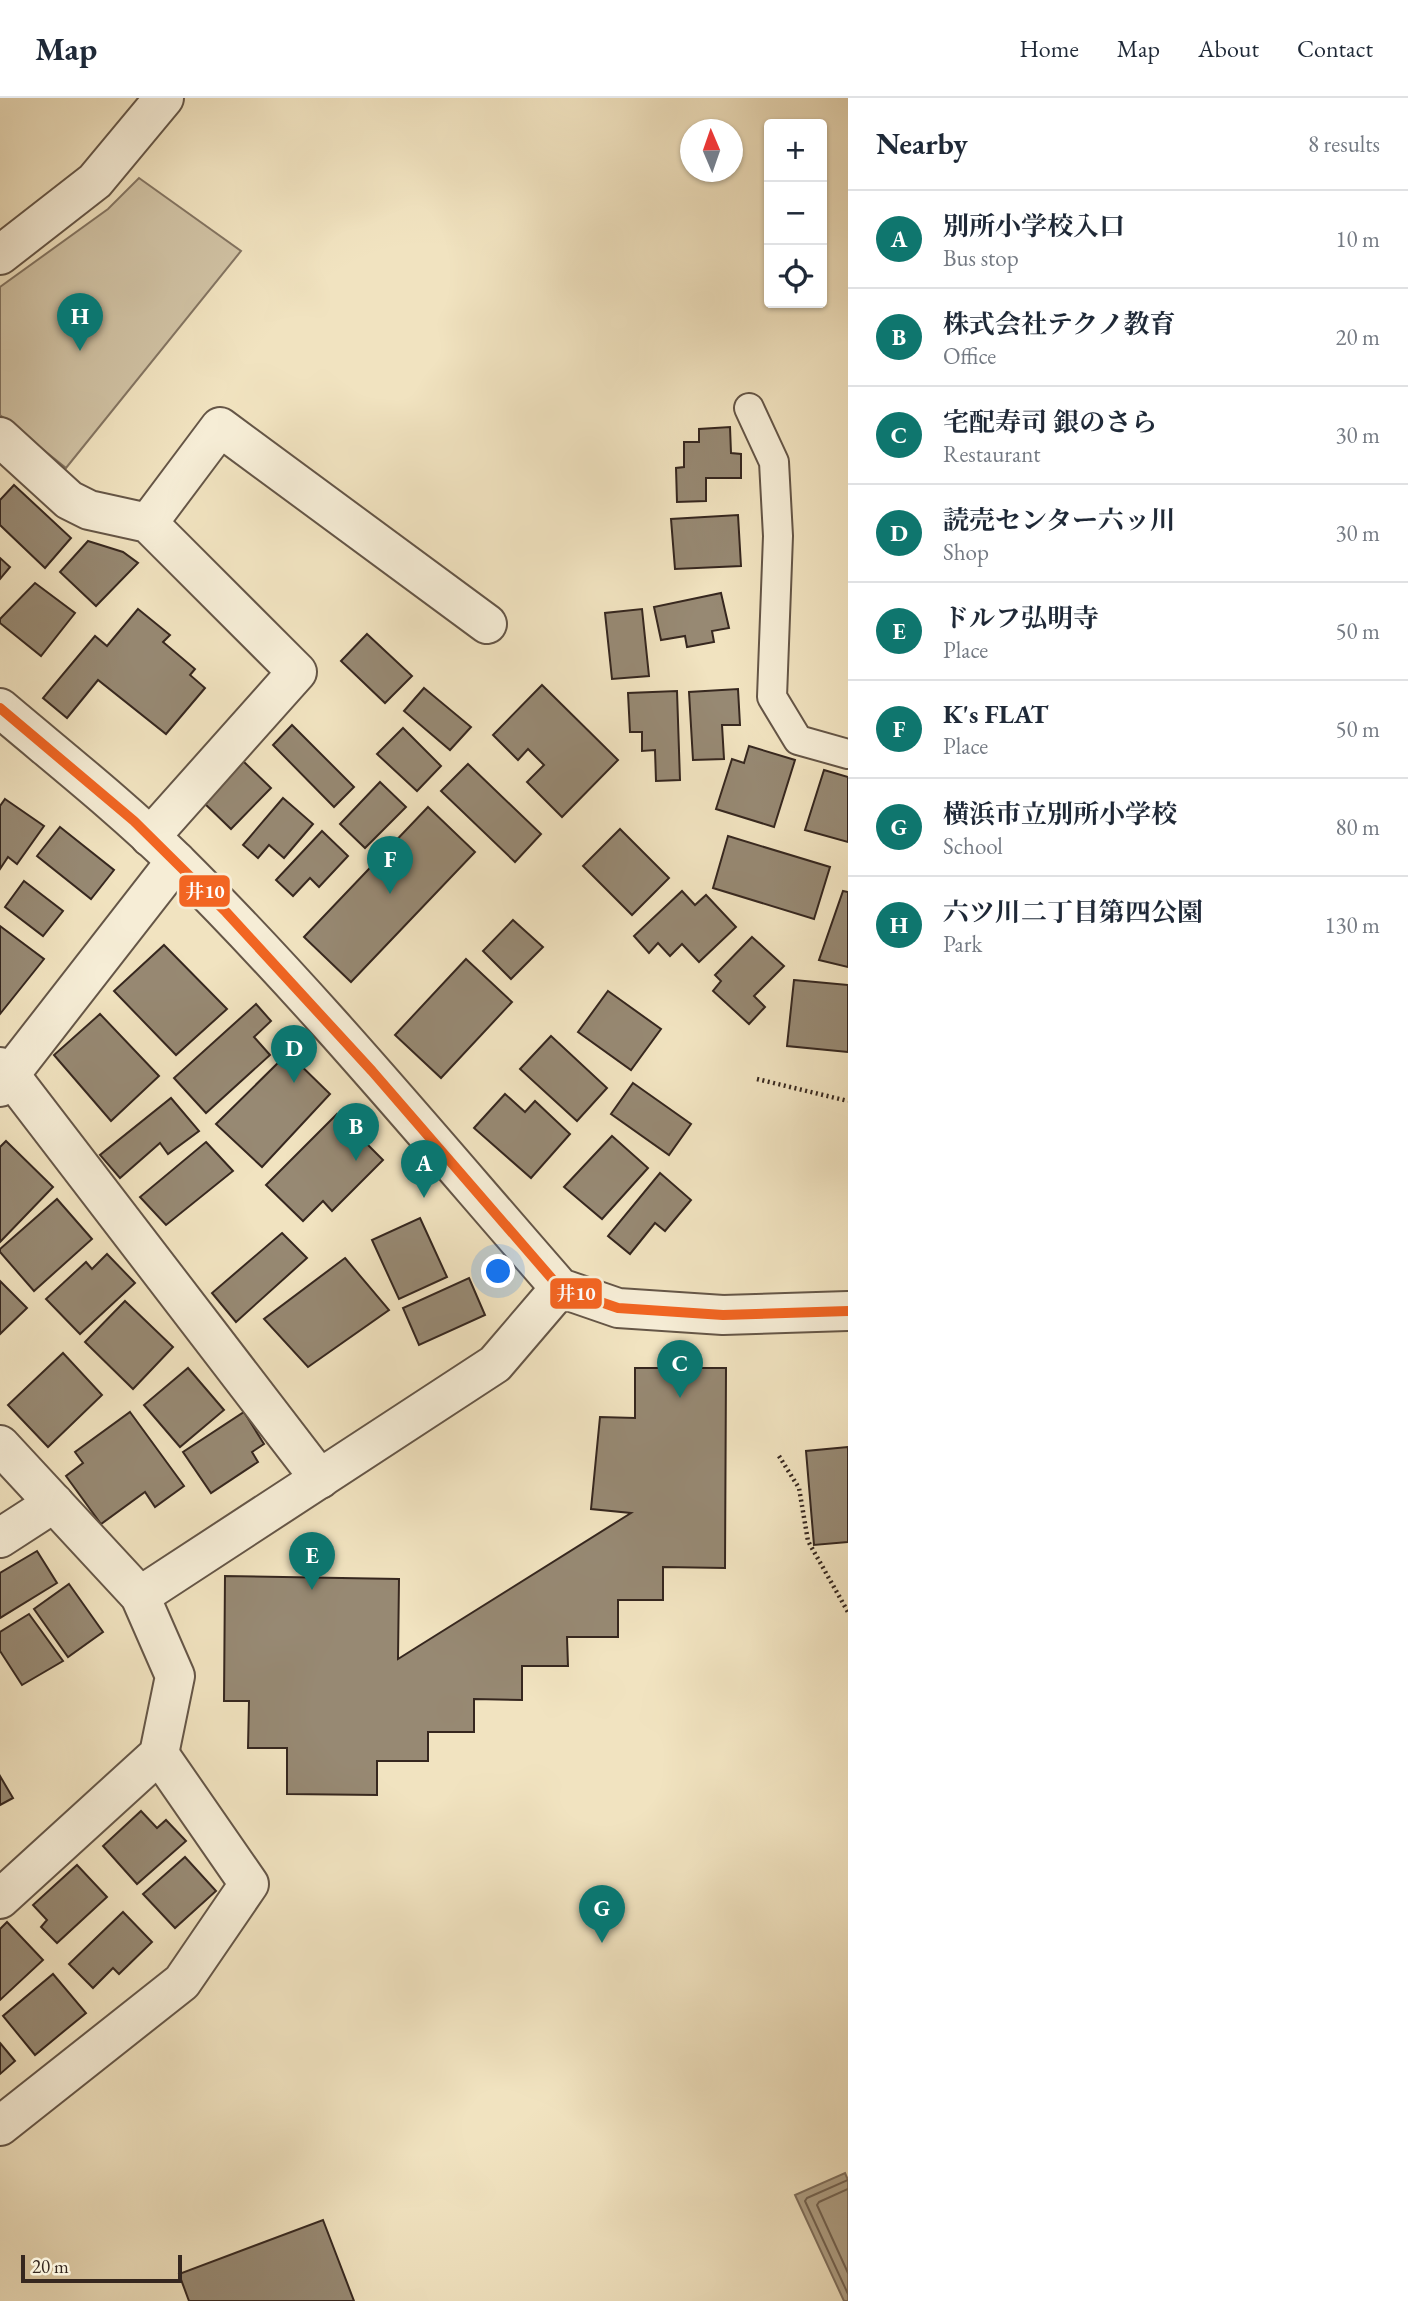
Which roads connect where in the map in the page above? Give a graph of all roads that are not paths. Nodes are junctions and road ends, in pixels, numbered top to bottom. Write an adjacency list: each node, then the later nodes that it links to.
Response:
1 (164, 98): 2 (street)
2 (0, 255)
3 (749, 408): 8 (lane)
4 (0, 437): 5 (street)
5 (148, 523): 6 (street); 9 (street)
6 (487, 624)
7 (0, 708): 9 (street)
8 (848, 754)
9 (163, 849): 10 (street); 11 (street)
10 (3, 1076): 14 (street)
11 (559, 1288): 12 (street); 14 (street)
12 (848, 1311)
13 (0, 1445): 15 (street)
14 (320, 1479): 17 (street)
15 (54, 1503): 16 (street); 17 (street)
16 (0, 1538)
17 (141, 1596): 18 (street)
18 (159, 1754): 19 (street); 20 (street)
19 (0, 1899)
20 (0, 2126)

